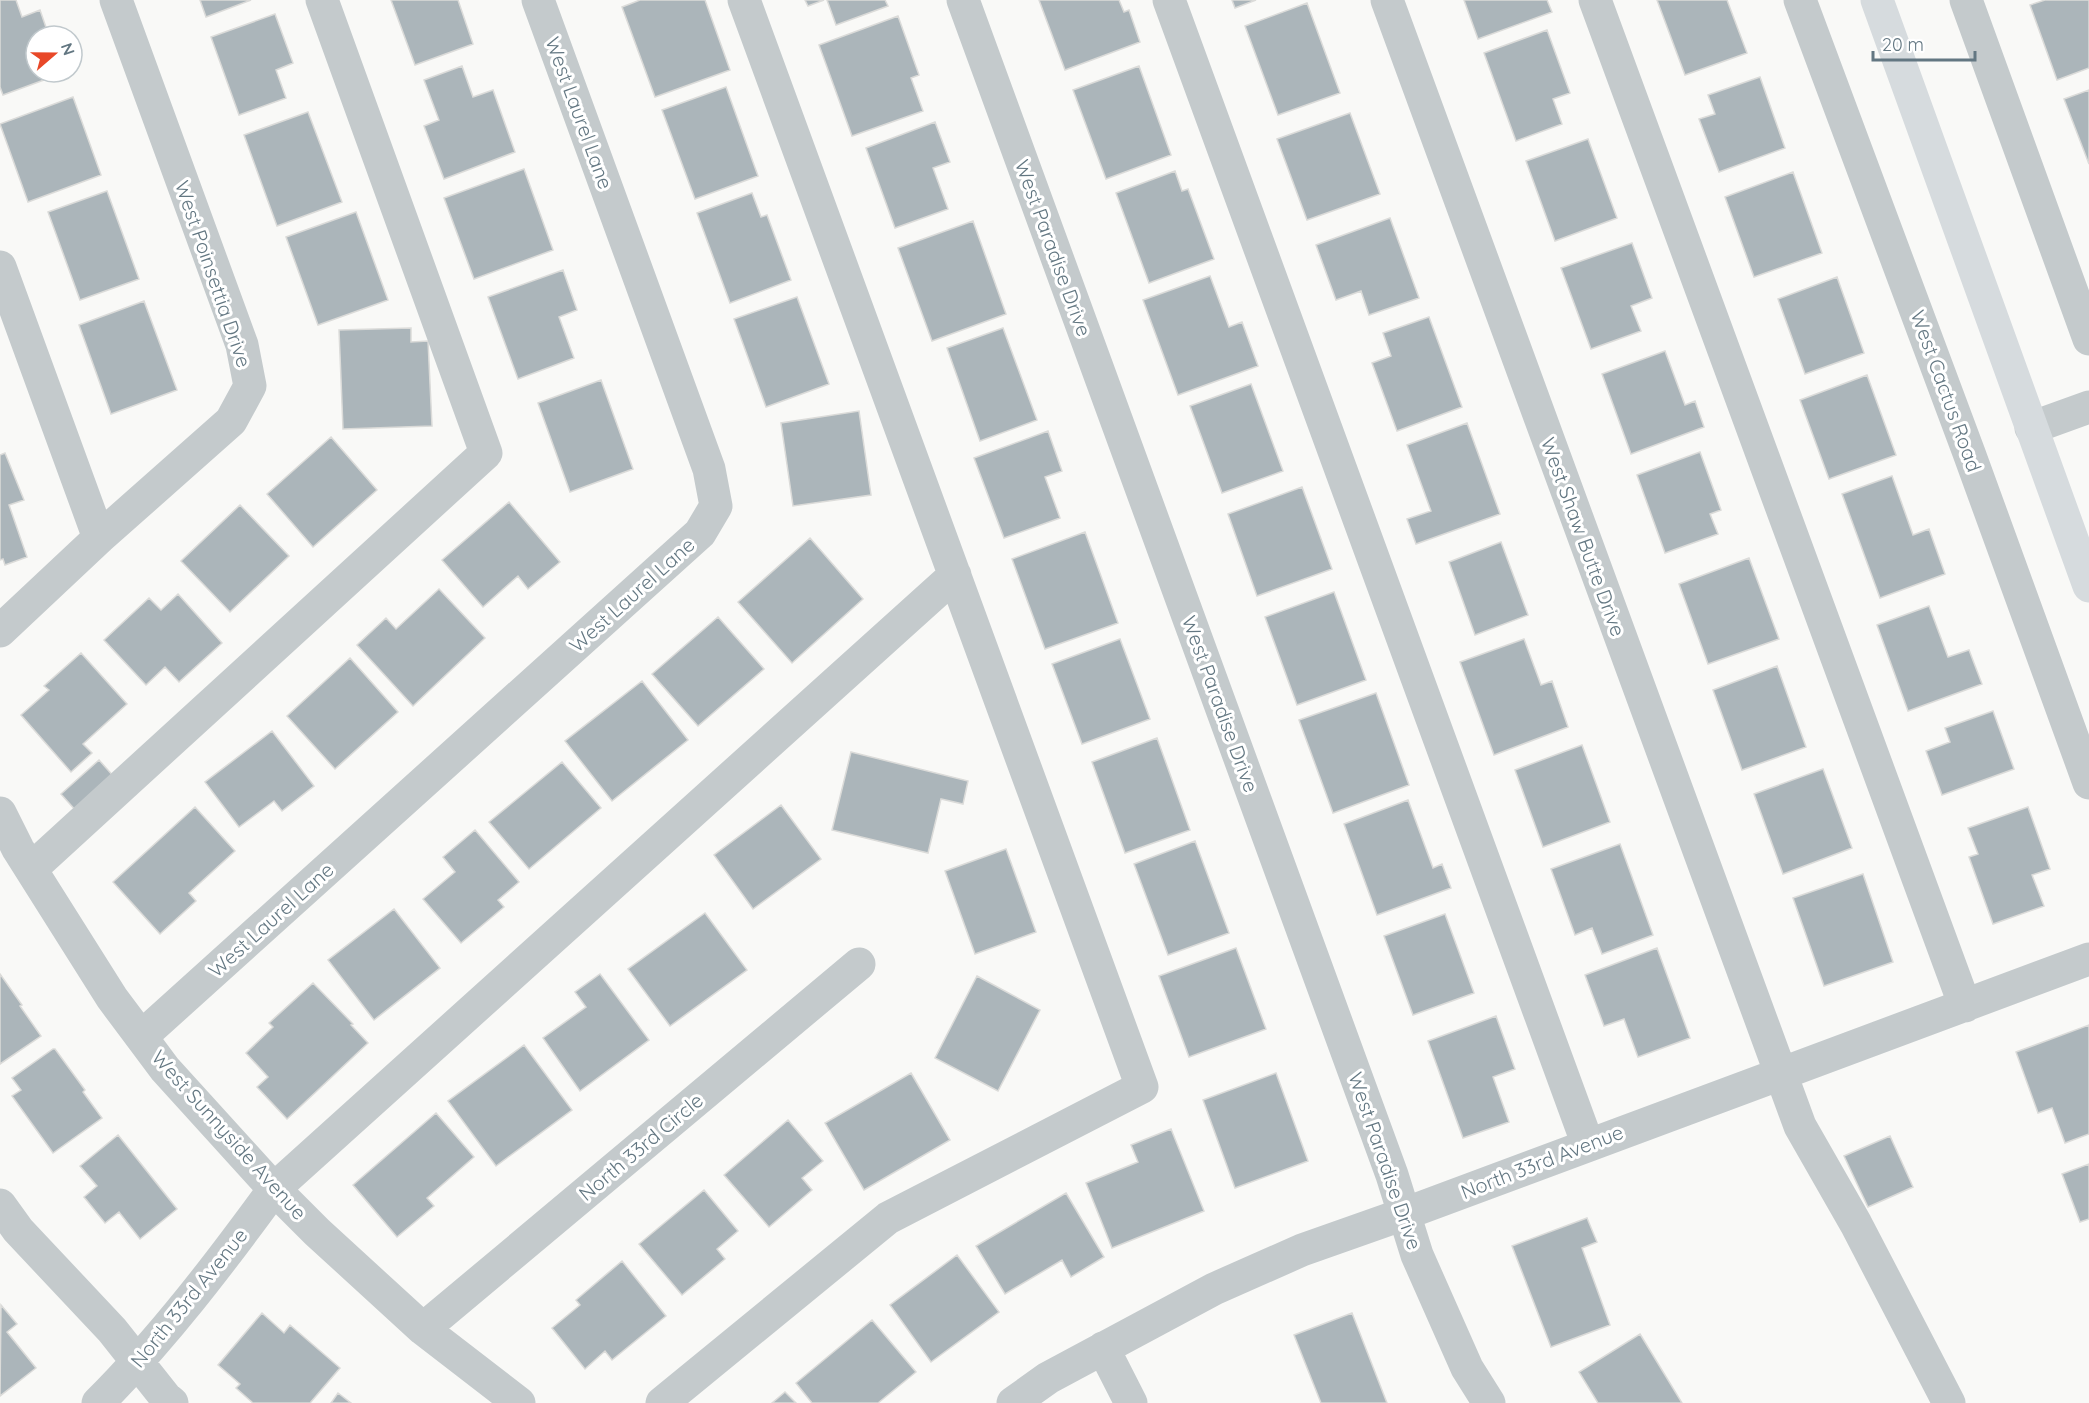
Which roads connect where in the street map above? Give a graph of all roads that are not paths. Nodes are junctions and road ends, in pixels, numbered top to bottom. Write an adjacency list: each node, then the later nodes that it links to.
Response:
1 (116, 0): 16 (street, West Poinsettia Drive)
2 (322, 0): 22 (street)
3 (538, 0): 26 (street, West Laurel Lane)
4 (744, 0): 17 (street)
5 (963, 0): 31 (street, West Paradise Drive)
6 (1169, 0): 28 (street)
7 (1387, 0): 27 (street, West Shaw Butte Drive)
8 (1595, 0): 25 (street)
9 (1800, 0): 20 (street, West Cactus Road)
10 (1877, 0): 15 (main road)
11 (1966, 0): 13 (street)
12 (0, 267): 16 (street)
13 (2089, 339)
14 (2089, 407): 15 (street)
15 (2031, 428): 18 (main road)
16 (99, 538): 19 (street, West Poinsettia Drive)
17 (955, 575): 29 (street, North 33rd Avenue); 38 (street)
18 (2089, 586)
19 (0, 631)
20 (2089, 783)
21 (0, 813): 22 (street, West Sunnyside Avenue)
22 (30, 869): 26 (street, West Sunnyside Avenue)
23 (2089, 959): 25 (street, North 33rd Avenue)
24 (859, 964): 32 (street, North 33rd Circle)
25 (1965, 1006): 27 (street, North 33rd Avenue)
26 (141, 1037): 29 (street, West Sunnyside Avenue)
27 (1780, 1073): 28 (street, North 33rd Avenue); 42 (street, West Shaw Butte Drive)
28 (1588, 1145): 31 (street, North 33rd Avenue)
29 (274, 1189): 32 (street, West Sunnyside Avenue); 34 (street, North 33rd Avenue)
30 (0, 1206): 34 (street)
31 (1404, 1214): 33 (street, North 33rd Avenue); 41 (street, West Paradise Drive)
32 (423, 1329): 37 (street, West Sunnyside Avenue)
33 (1103, 1348): 39 (street, North 33rd Avenue); 40 (street)
34 (138, 1363): 35 (street, North 33rd Avenue); 36 (street)
35 (98, 1403)
36 (172, 1403)
37 (519, 1403)
38 (662, 1403)
39 (1013, 1403)
40 (1131, 1403)
41 (1489, 1403)
42 (1949, 1403)

